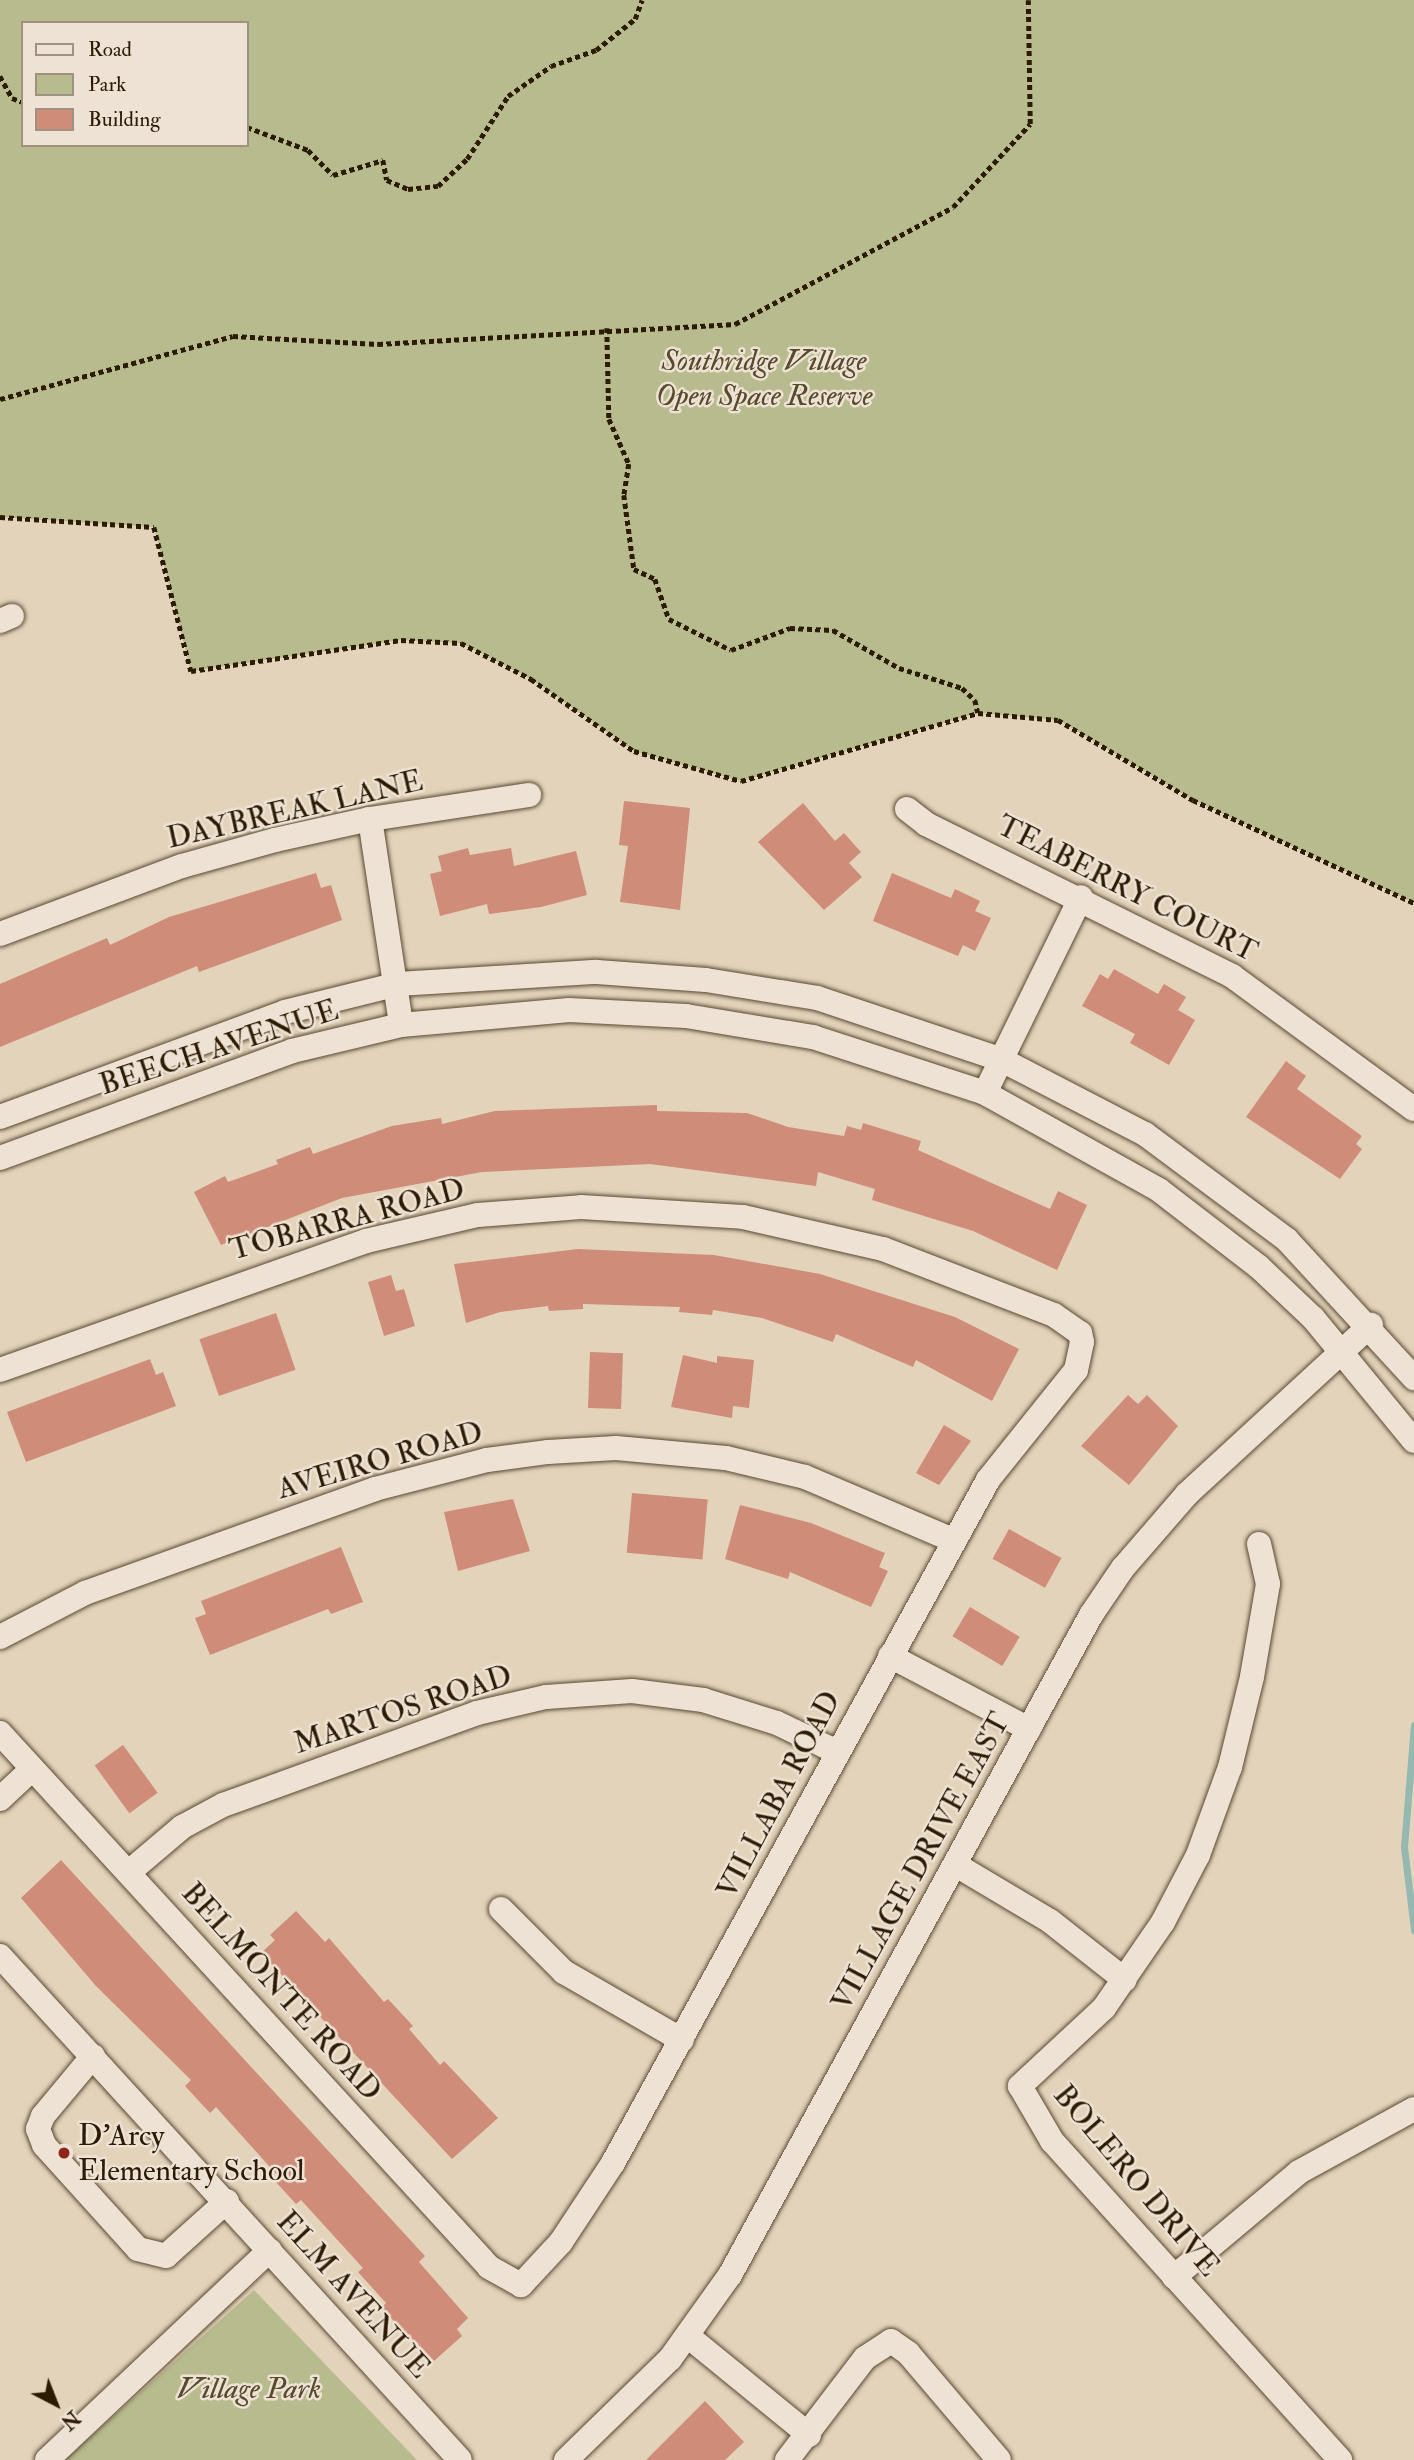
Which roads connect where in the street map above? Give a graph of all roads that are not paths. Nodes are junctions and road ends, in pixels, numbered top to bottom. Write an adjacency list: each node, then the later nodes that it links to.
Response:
1 (529, 795): 3 (street, DAYBREAK LANE)
2 (907, 809): 4 (street, TEABERRY COURT)
3 (370, 819): 5 (street, DAYBREAK LANE); 6 (street)
4 (1081, 897): 8 (street); 10 (street, TEABERRY COURT)
5 (0, 934)
6 (398, 984): 7 (street); 8 (street, BEECH AVENUE); 11 (street, BEECH AVENUE)
7 (401, 1025): 9 (street, BEECH AVENUE); 12 (street, BEECH AVENUE)
8 (1002, 1060): 9 (street); 13 (street, BEECH AVENUE)
9 (985, 1093): 15 (street, BEECH AVENUE)
10 (1414, 1109)
11 (0, 1117)
12 (0, 1158)
13 (1371, 1325): 15 (street, VILLAGE DRIVE EAST); 17 (street, BEECH AVENUE)
14 (1080, 1333): 16 (street, TOBARRA ROAD); 19 (street, VILLABA ROAD)
15 (1344, 1351): 18 (street, BEECH AVENUE); 23 (street, VILLAGE DRIVE EAST)
16 (0, 1370)
17 (1414, 1378)
18 (1414, 1441)
19 (954, 1540): 21 (street, AVEIRO ROAD); 22 (street, VILLABA ROAD)
20 (1259, 1544): 32 (street, BOLERO DRIVE)
21 (0, 1637)
22 (890, 1656): 23 (street); 25 (street, VILLABA ROAD)
23 (1029, 1729): 28 (street, VILLAGE DRIVE EAST)
24 (0, 1733): 26 (street, BELMONTE ROAD)
25 (838, 1752): 29 (street, MARTOS ROAD); 33 (street, VILLABA ROAD)
26 (32, 1769): 27 (street); 29 (street, BELMONTE ROAD)
27 (0, 1799)
28 (956, 1865): 32 (street); 40 (street, VILLAGE DRIVE EAST)
29 (129, 1871): 39 (street, BELMONTE ROAD)
30 (501, 1909): 33 (street)
31 (0, 1956): 34 (street, ELM AVENUE)
32 (1125, 1980): 38 (street, BOLERO DRIVE)
33 (682, 2040): 39 (street, VILLABA ROAD)
34 (93, 2056): 36 (street, ELM AVENUE); 36 (street)
35 (1414, 2109): 38 (street)
36 (227, 2201): 37 (street, ELM AVENUE)
37 (270, 2250): 42 (street); 43 (street, ELM AVENUE)
38 (1174, 2277): 47 (street, BOLERO DRIVE)
39 (521, 2286)
40 (689, 2337): 41 (street); 44 (street, VILLAGE DRIVE EAST)
41 (809, 2435): 45 (street); 46 (street)
42 (47, 2460)
43 (460, 2460)
44 (566, 2460)
45 (787, 2460)
46 (999, 2460)
47 (1340, 2460)

